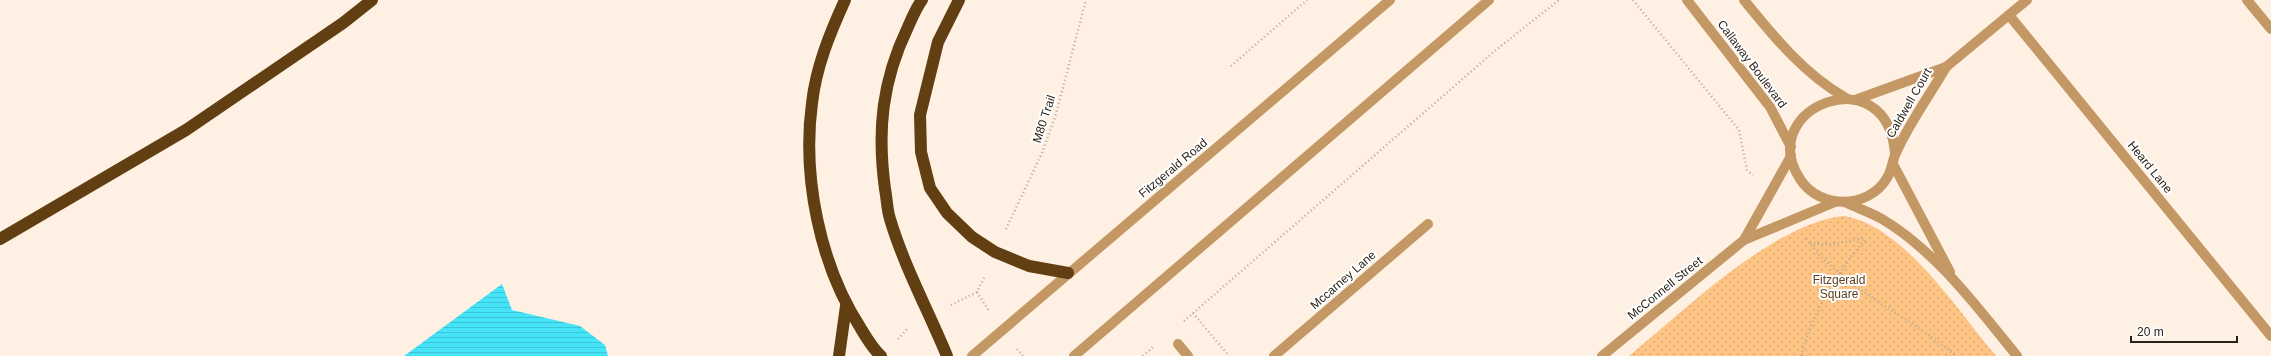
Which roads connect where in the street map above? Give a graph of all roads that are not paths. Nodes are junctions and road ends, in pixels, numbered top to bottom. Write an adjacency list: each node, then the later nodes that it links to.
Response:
1 (372, 0): 20 (highway)
2 (845, 0): 24 (highway)
3 (922, 0): 29 (highway)
4 (959, 0): 22 (highway)
5 (1390, 0): 22 (street, Fitzgerald Road)
6 (1489, 0): 31 (street)
7 (1687, 0): 15 (street, Callaway Boulevard)
8 (1744, 0): 14 (street)
9 (2027, 0): 11 (street, Caldwell Court)
10 (2247, 0): 12 (street)
11 (2009, 15): 13 (street, Caldwell Court); 25 (street, Heard Lane)
12 (2271, 29)
13 (1946, 67): 14 (street, Caldwell Court); 16 (street, Caldwell Court)
14 (1851, 99): 15 (street); 16 (street)
15 (1791, 152): 17 (street); 21 (street, McConnell Street)
16 (1894, 159): 18 (street); 23 (street)
17 (1834, 202): 18 (street); 21 (street, McConnell Street)
18 (1846, 202): 23 (street)
19 (1428, 224): 33 (street, Mccarney Lane)
20 (0, 239)
21 (1744, 240): 34 (street, McConnell Street)
22 (1068, 273): 30 (street, Fitzgerald Road)
23 (1953, 277): 35 (street)
24 (846, 306): 27 (highway); 28 (highway)
25 (2271, 336)
26 (1178, 344): 32 (street)
27 (839, 356)
28 (881, 356)
29 (947, 356)
30 (972, 356)
31 (1074, 356)
32 (1188, 356)
33 (1274, 356)
34 (1602, 356)
35 (2017, 356)

